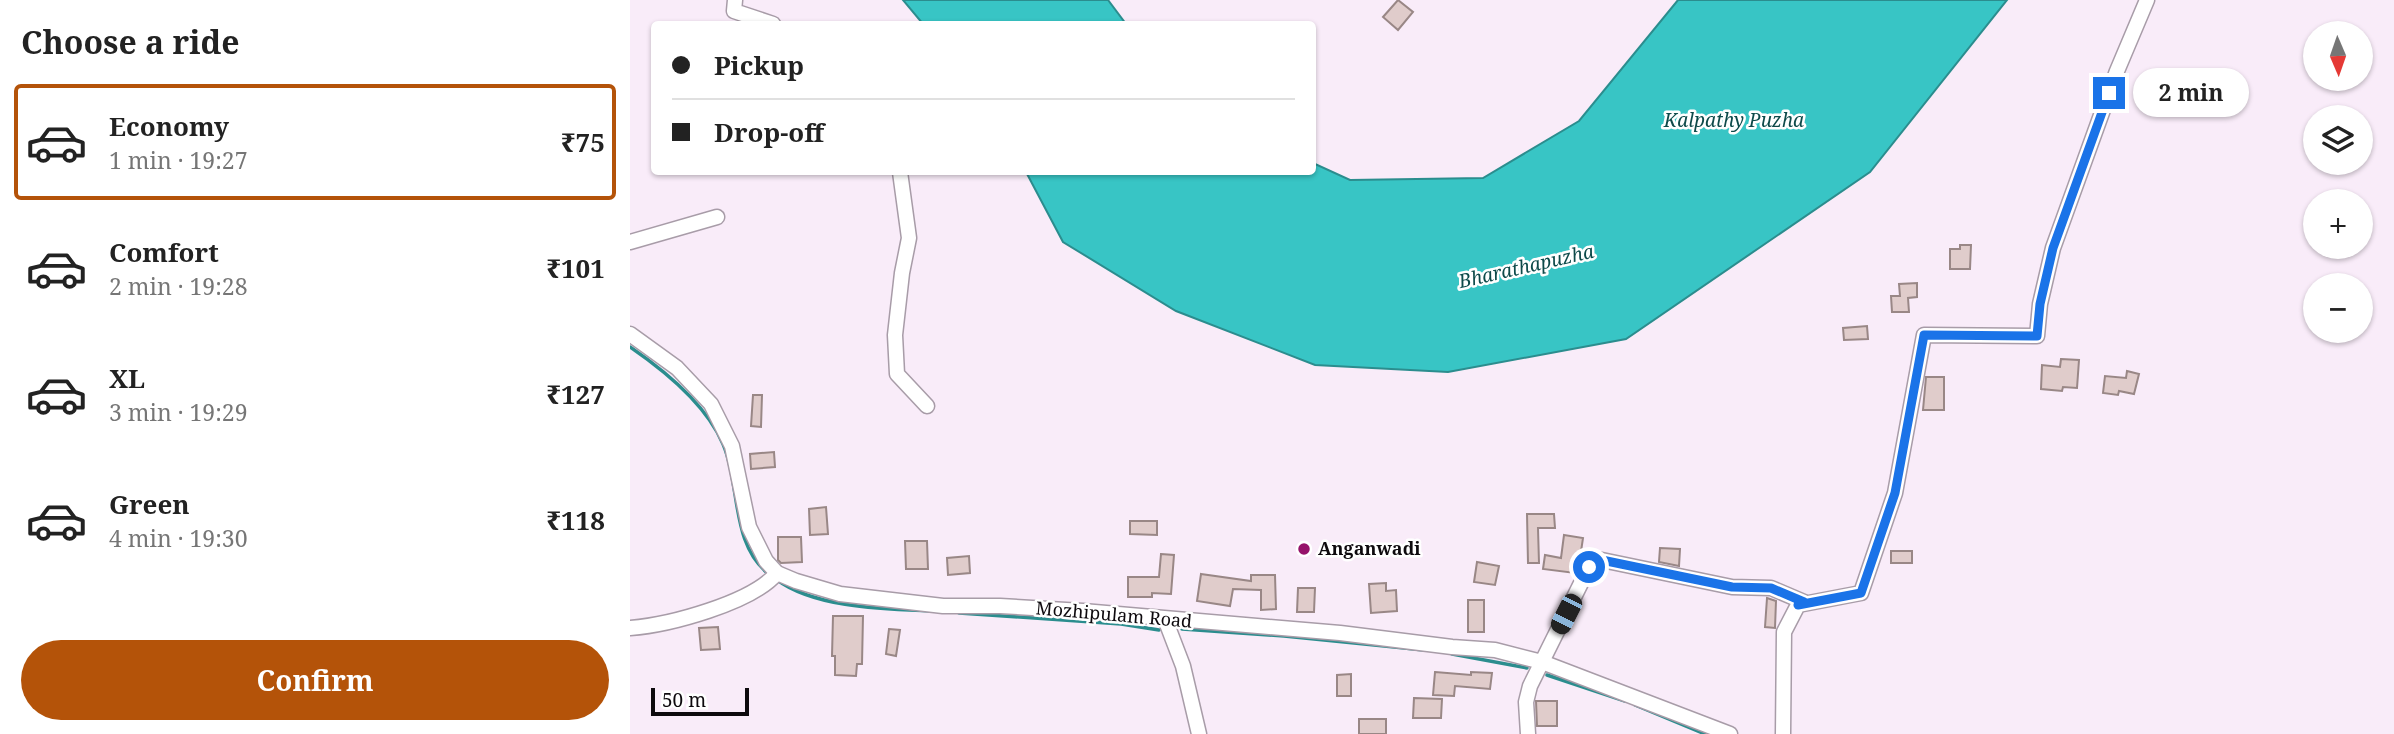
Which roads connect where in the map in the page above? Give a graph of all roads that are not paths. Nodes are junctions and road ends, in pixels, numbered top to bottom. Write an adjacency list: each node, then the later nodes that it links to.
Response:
1 (735, 0): 3 (street)
2 (2147, 0): 10 (street)
3 (765, 21)
4 (900, 175): 8 (street)
5 (718, 217): 6 (street)
6 (630, 242)
7 (630, 334): 9 (street)
8 (927, 406)
9 (773, 578): 11 (street, Mozhipulam Road); 12 (street)
10 (1798, 605): 13 (street); 17 (street)
11 (1165, 619): 13 (street, Mozhipulam Road); 14 (street)
12 (630, 628)
13 (1542, 662): 15 (street); 16 (street, Mozhipulam Road)
14 (1199, 734)
15 (1528, 734)
16 (1730, 734)
17 (1783, 734)

